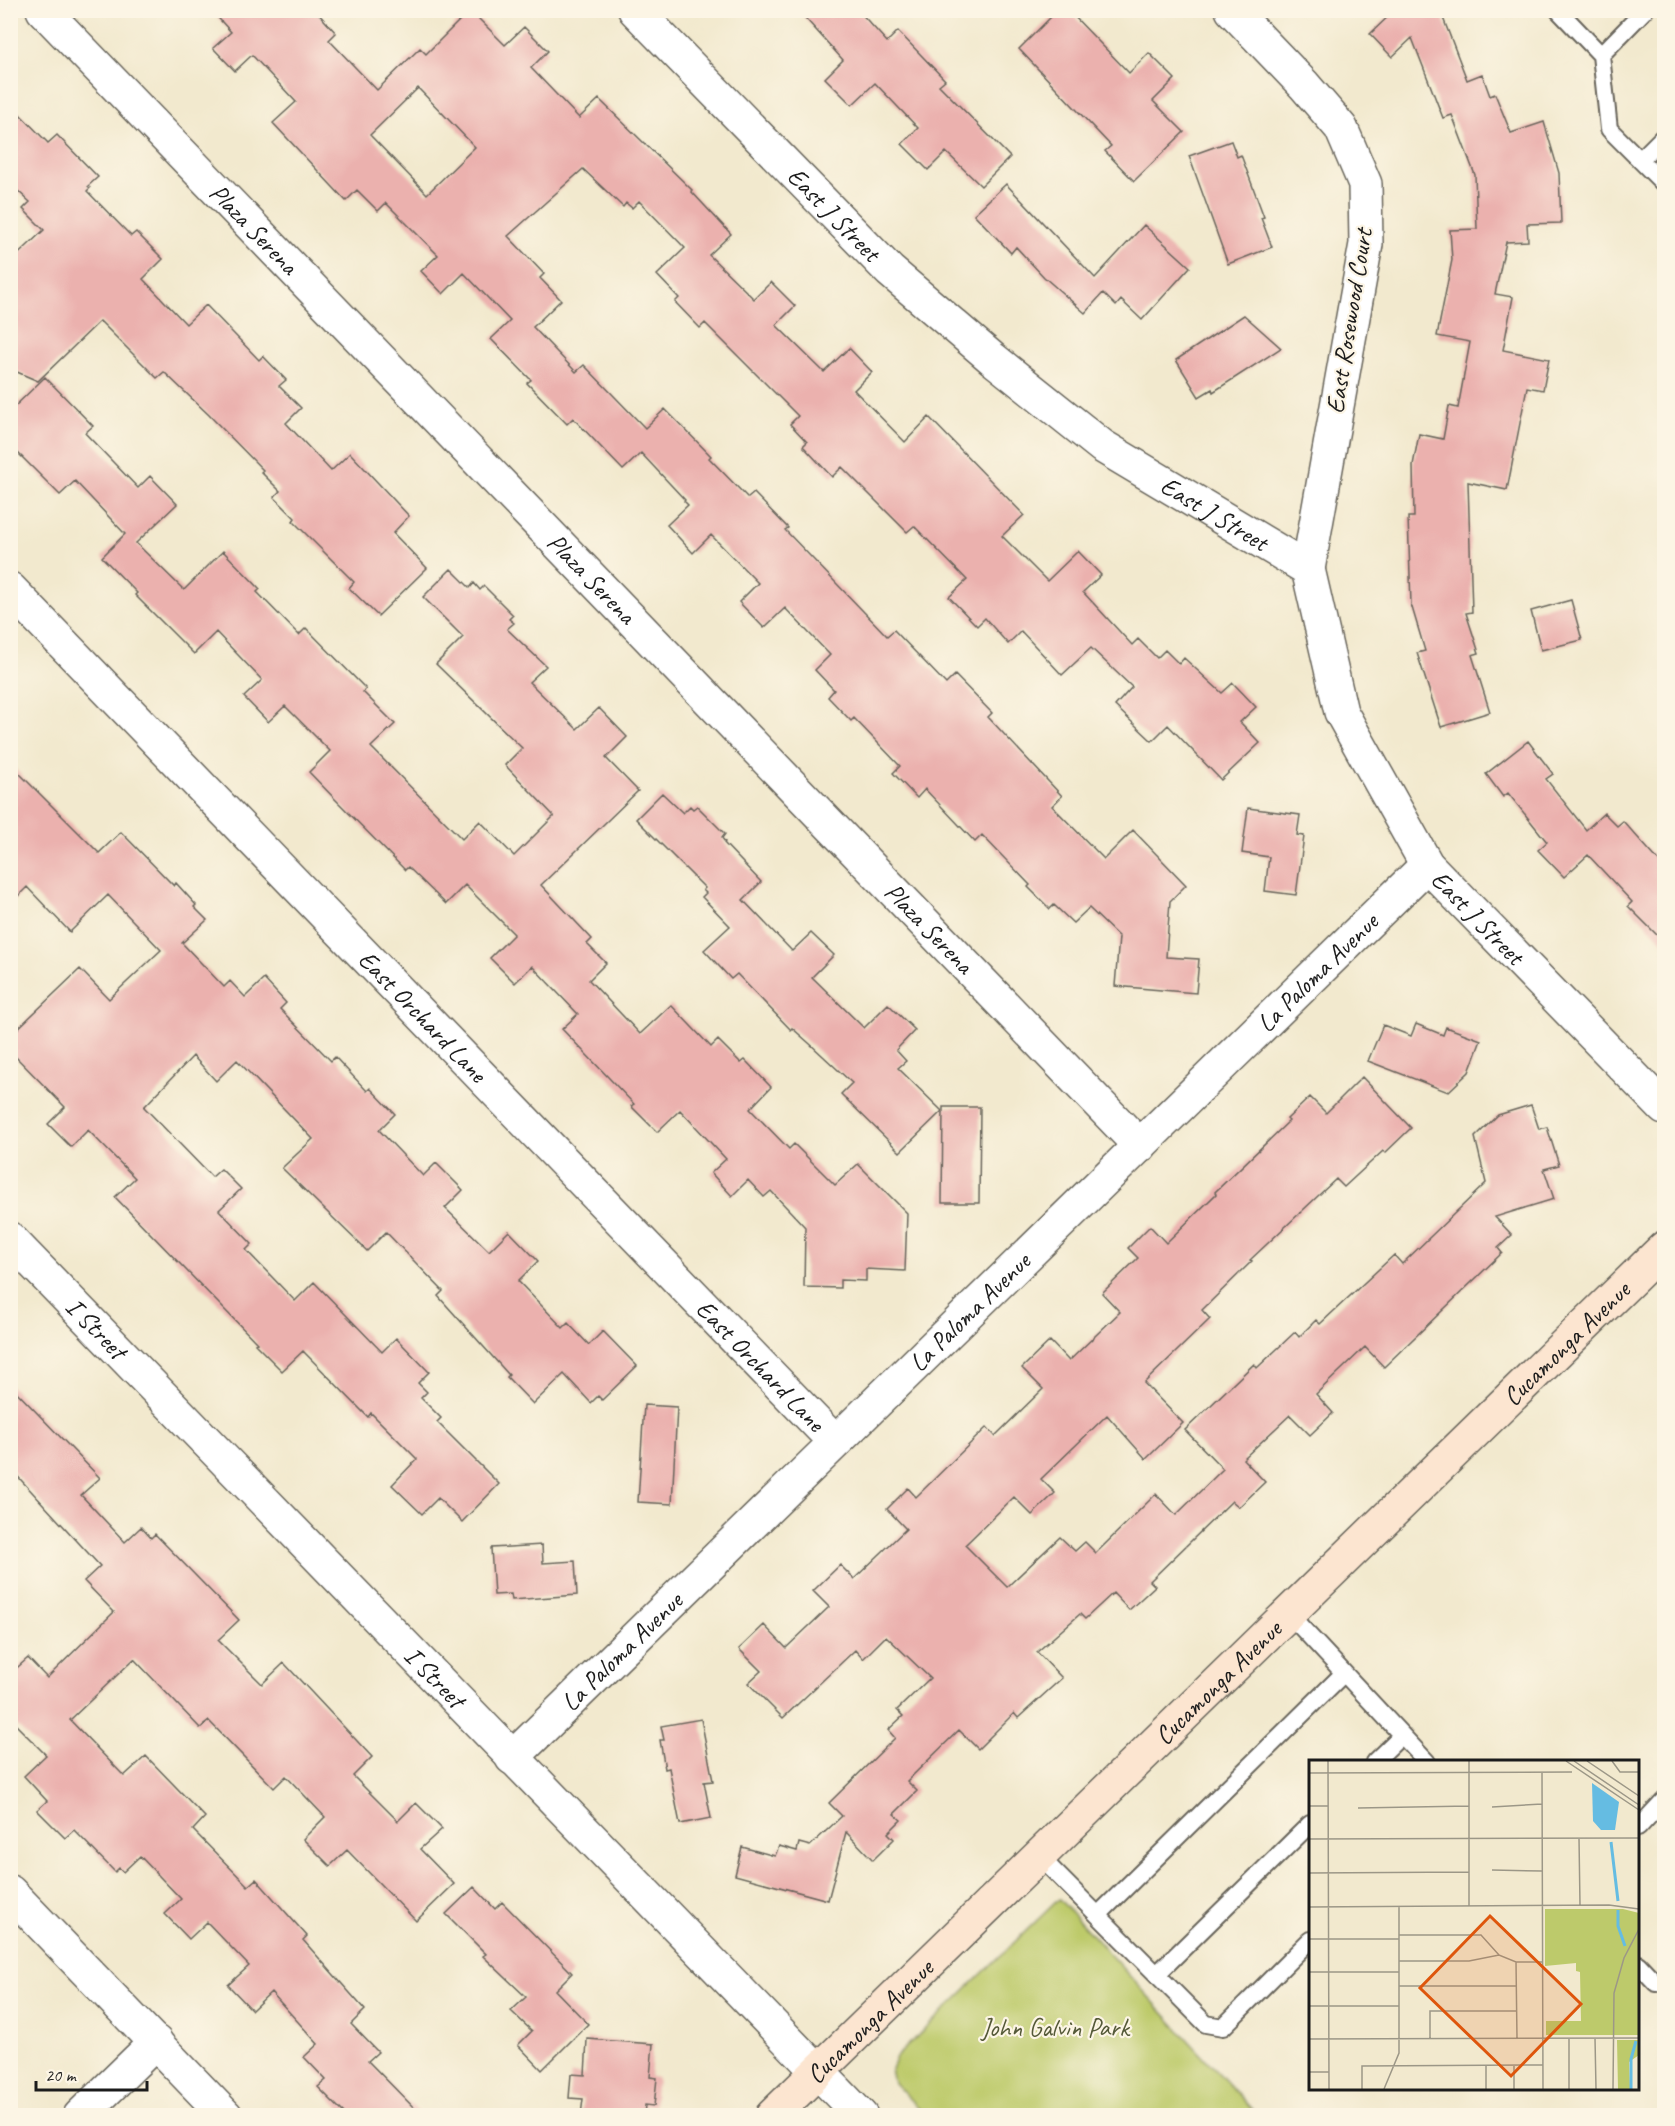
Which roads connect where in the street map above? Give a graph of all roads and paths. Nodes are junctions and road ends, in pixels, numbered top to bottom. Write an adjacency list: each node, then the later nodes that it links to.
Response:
1 (43, 10): 14 (street, Plaza Serena)
2 (635, 10): 10 (street, East J Street)
3 (1232, 10): 10 (street, East Rosewood Court)
4 (1558, 10): 6 (lane)
5 (1645, 10): 6 (lane)
6 (1601, 55): 8 (lane)
7 (1665, 136): 8 (lane)
8 (1640, 160): 9 (lane)
9 (1665, 184)
10 (1308, 568): 12 (street, East J Street)
11 (10, 589): 17 (street, East Orchard Lane)
12 (1427, 865): 13 (street, East J Street); 14 (street, La Paloma Avenue)
13 (1665, 1108)
14 (1140, 1146): 17 (street, La Paloma Avenue)
15 (10, 1239): 21 (street, I Street)
16 (1665, 1248): 18 (street, Cucamonga Avenue)
17 (835, 1442): 21 (street, La Paloma Avenue)
18 (1288, 1614): 19 (lane); 27 (street, Cucamonga Avenue)
19 (1344, 1673): 20 (lane); 29 (lane)
20 (1402, 1735): 22 (lane); 23 (lane)
21 (512, 1758): 35 (street, I Street)
22 (1375, 1760)
23 (1426, 1760)
24 (1665, 1800): 26 (lane)
25 (1309, 1826): 32 (lane)
26 (1639, 1827)
27 (1039, 1856): 29 (lane); 35 (street, Cucamonga Avenue)
28 (10, 1892): 34 (street)
29 (1098, 1915): 32 (lane)
30 (1309, 1942): 32 (lane)
31 (1639, 1965): 33 (lane)
32 (1157, 1974)
33 (1665, 1982)
34 (156, 2042): 36 (street); 37 (street)
35 (818, 2071): 38 (street, Cucamonga Avenue); 39 (street, I Street)
36 (80, 2115)
37 (226, 2115)
38 (772, 2115)
39 (861, 2115)

